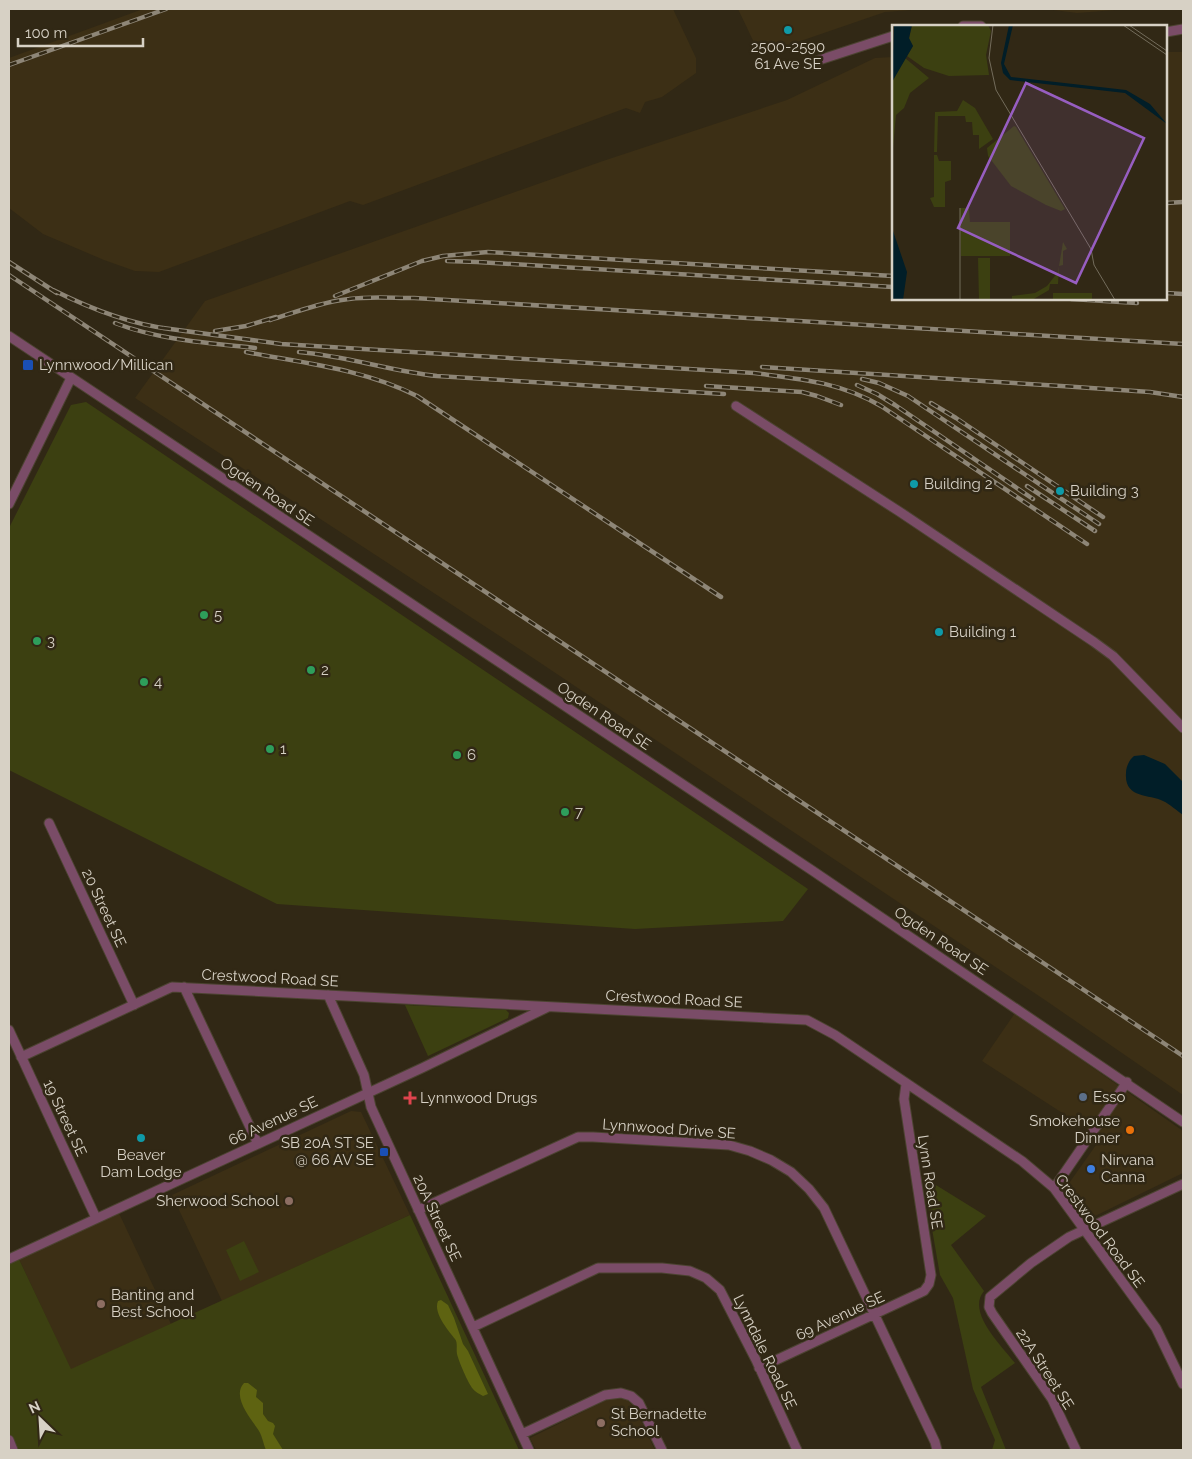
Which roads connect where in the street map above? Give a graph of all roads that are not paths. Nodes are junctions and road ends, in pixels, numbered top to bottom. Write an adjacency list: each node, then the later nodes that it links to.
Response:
1 (1183, 29): 2 (street)
2 (1167, 32)
3 (892, 36): 4 (street)
4 (810, 63)
5 (9, 336): 6 (street, Ogden Road SE)
6 (71, 378): 8 (street); 17 (street, Ogden Road SE)
7 (736, 406): 9 (street)
8 (9, 504)
9 (1183, 728)
10 (49, 823): 13 (street, 20 Street SE)
11 (184, 987): 12 (street, Crestwood Road SE); 13 (street, Crestwood Road SE); 21 (street)
12 (328, 995): 14 (street, Crestwood Road SE); 19 (street, 20A Street SE)
13 (134, 1005): 16 (street, Crestwood Road SE)
14 (549, 1007): 18 (street, Crestwood Road SE); 19 (street, 66 Avenue SE)
15 (9, 1030): 16 (street, 19 Street SE)
16 (21, 1057): 25 (street, 19 Street SE)
17 (1127, 1082): 20 (street, Ogden Road SE); 23 (street)
18 (906, 1084): 23 (street, Crestwood Road SE); 28 (street, Lynn Road SE)
19 (368, 1092): 21 (street, 66 Avenue SE); 24 (street, 20A Street SE)
20 (1183, 1122)
21 (258, 1144): 25 (street, 66 Avenue SE)
22 (1183, 1184): 26 (street)
23 (1054, 1188): 26 (street, Crestwood Road SE)
24 (418, 1210): 29 (street, Lynnwood Drive SE); 30 (street, 20A Street SE)
25 (96, 1218): 27 (street, 66 Avenue SE)
26 (1083, 1230): 32 (street, Crestwood Road SE); 40 (street, 22A Street SE)
27 (9, 1259)
28 (929, 1284): 29 (street, 69 Avenue SE)
29 (875, 1314): 31 (street, 69 Avenue SE); 39 (street, Lynnwood Drive SE)
30 (472, 1327): 31 (street, Lynndale Road SE); 33 (street, 20A Street SE)
31 (759, 1368): 38 (street, Lynndale Road SE)
32 (1183, 1384)
33 (522, 1434): 36 (street, 20A Street SE); 37 (street)
34 (9, 1440): 35 (street)
35 (14, 1450)
36 (530, 1450)
37 (662, 1450)
38 (797, 1450)
39 (937, 1450)
40 (1076, 1450)

